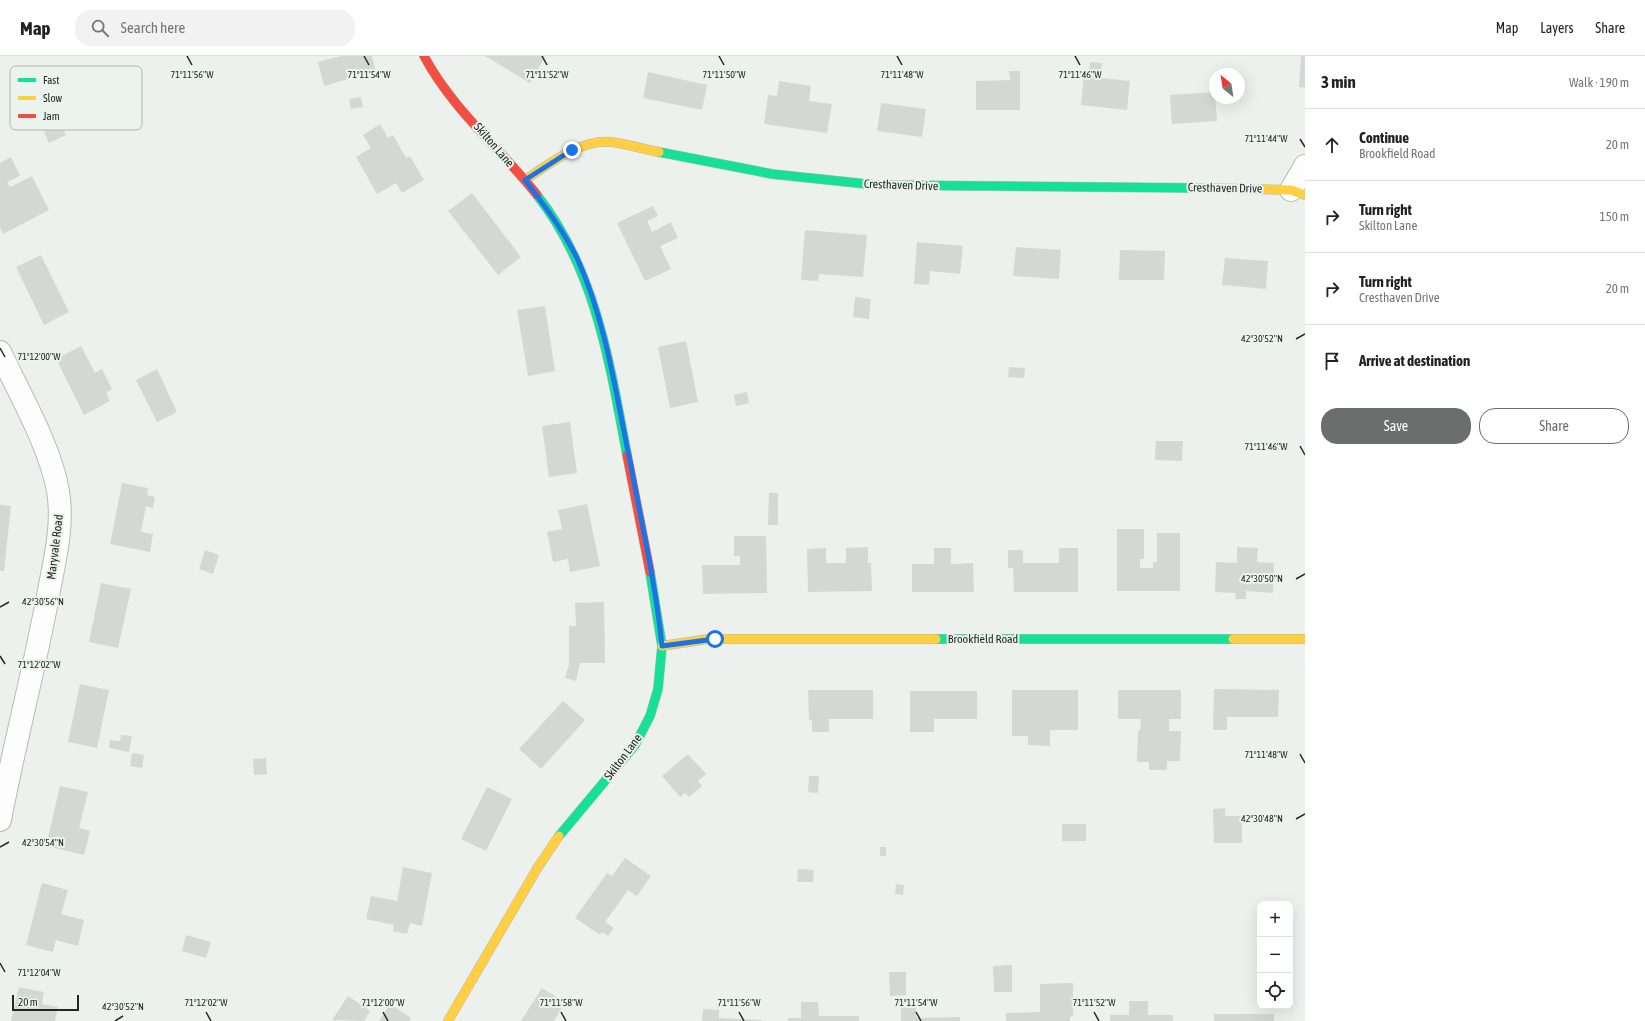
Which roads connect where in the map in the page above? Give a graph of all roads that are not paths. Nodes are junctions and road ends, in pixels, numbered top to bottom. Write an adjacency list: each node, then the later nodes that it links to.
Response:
1 (424, 56): 3 (street, Skilton Lane)
2 (1305, 166): 4 (street, Cresthaven Drive)
3 (525, 180): 4 (street, Cresthaven Drive); 7 (street, Skilton Lane)
4 (1298, 193)
5 (0, 352): 8 (street, Maryvale Road)
6 (1305, 639): 7 (street, Brookfield Road)
7 (662, 646): 10 (street, Skilton Lane)
8 (3, 788): 9 (street, Maryvale Road)
9 (0, 820)
10 (448, 1021)

